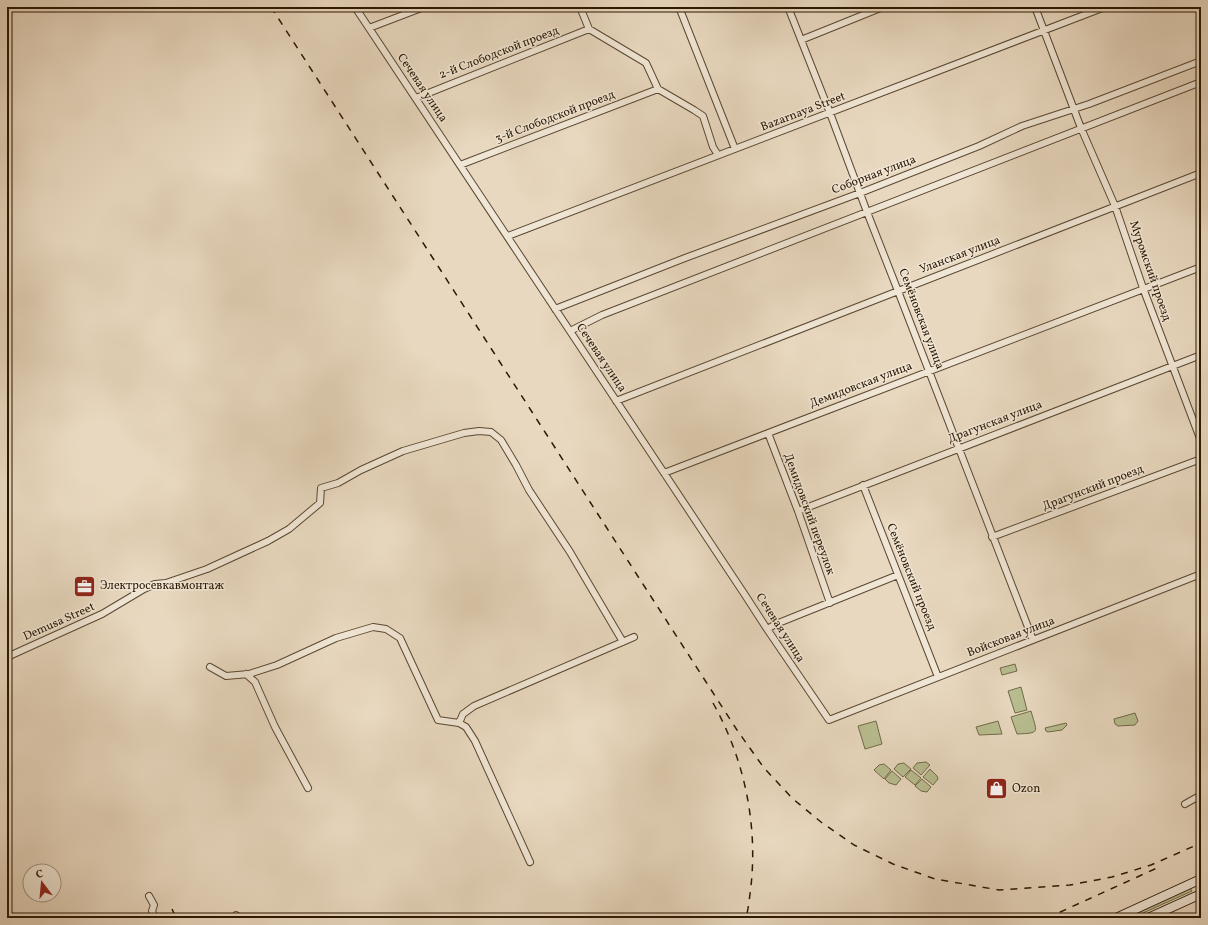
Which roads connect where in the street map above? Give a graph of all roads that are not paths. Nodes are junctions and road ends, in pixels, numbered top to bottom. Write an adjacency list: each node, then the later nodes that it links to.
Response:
1 (355, 7): 9 (street, Сечевая улица)
2 (424, 7): 9 (street)
3 (580, 7): 10 (street)
4 (679, 7): 20 (street)
5 (788, 7): 12 (street, Семёновская улица)
6 (883, 7): 12 (street)
7 (1036, 7): 11 (street, Муромский проезд)
8 (1105, 7): 11 (street, Bazarnaya Street)
9 (369, 28): 16 (street, Сечевая улица)
10 (589, 29): 15 (street); 16 (street, 2-й Слободской проезд)
11 (1045, 30): 17 (street, Муромский проезд); 18 (street, Bazarnaya Street)
12 (801, 40): 18 (street, Семёновская улица)
13 (1201, 61): 17 (street, Соборная улица)
14 (1201, 82): 19 (street)
15 (658, 89): 21 (street); 22 (street, 3-й Слободской проезд)
16 (416, 98): 22 (street, Сечевая улица)
17 (1074, 109): 19 (street, Муромский проезд); 24 (street, Соборная улица)
18 (830, 113): 20 (street, Bazarnaya Street); 24 (street, Семёновская улица)
19 (1080, 128): 25 (street, Муромский проезд); 26 (street)
20 (735, 149): 21 (street, Bazarnaya Street)
21 (718, 155): 27 (street, Bazarnaya Street)
22 (460, 165): 27 (street, Сечевая улица)
23 (1201, 173): 25 (street, Уланская улица)
24 (860, 193): 26 (street, Семёновская улица); 31 (street, Соборная улица)
25 (1116, 206): 29 (street, Муромский проезд); 30 (street, Уланская улица)
26 (866, 212): 30 (street, Семёновская улица); 32 (street)
27 (508, 236): 31 (street, Сечевая улица)
28 (1201, 267): 29 (street, Демидовская улица)
29 (1143, 288): 34 (street, Муромский проезд); 35 (street, Демидовская улица)
30 (898, 291): 35 (street, Семёновская улица); 36 (street, Уланская улица)
31 (555, 309): 32 (street, Сечевая улица)
32 (570, 330): 36 (street, Сечевая улица)
33 (1201, 355): 34 (street, Драгунская улица)
34 (1172, 366): 38 (street, Муромский проезд); 39 (street, Драгунская улица)
35 (928, 371): 37 (street, Демидовская улица); 39 (street, Семёновская улица)
36 (616, 401): 41 (street, Сечевая улица)
37 (768, 433): 41 (street, Демидовская улица); 43 (street, Демидовский переулок)
38 (1201, 441)
39 (958, 448): 42 (street, Драгунская улица); 44 (street, Семёновская улица)
40 (1201, 459): 44 (street, Драгунский проезд)
41 (664, 473): 48 (street, Сечевая улица)
42 (863, 485): 43 (street, Драгунская улица); 46 (street, Семёновский проезд)
43 (798, 511): 47 (street, Демидовский переулок)
44 (992, 537): 50 (street, Семёновская улица)
45 (1201, 574): 50 (street, Войсковая улица)
46 (898, 575): 47 (street); 55 (street, Семёновский проезд)
47 (830, 603): 48 (street)
48 (767, 629): 56 (street, Сечевая улица)
49 (634, 637): 51 (street)
50 (1032, 640): 55 (street, Войсковая улица)
51 (623, 642): 52 (street, Demusa Street); 57 (street)
52 (7, 658)
53 (210, 667): 54 (street)
54 (246, 674): 57 (street); 58 (street)
55 (938, 677): 56 (street, Войсковая улица)
56 (829, 720)
57 (459, 723): 61 (street)
58 (308, 788)
59 (1201, 795): 60 (street)
60 (1185, 804)
61 (530, 862)
62 (1201, 879): 66 (main road)
63 (1201, 894): 67 (main road)
64 (149, 896): 65 (street)
65 (155, 918)
66 (1116, 918)
67 (1148, 918)

